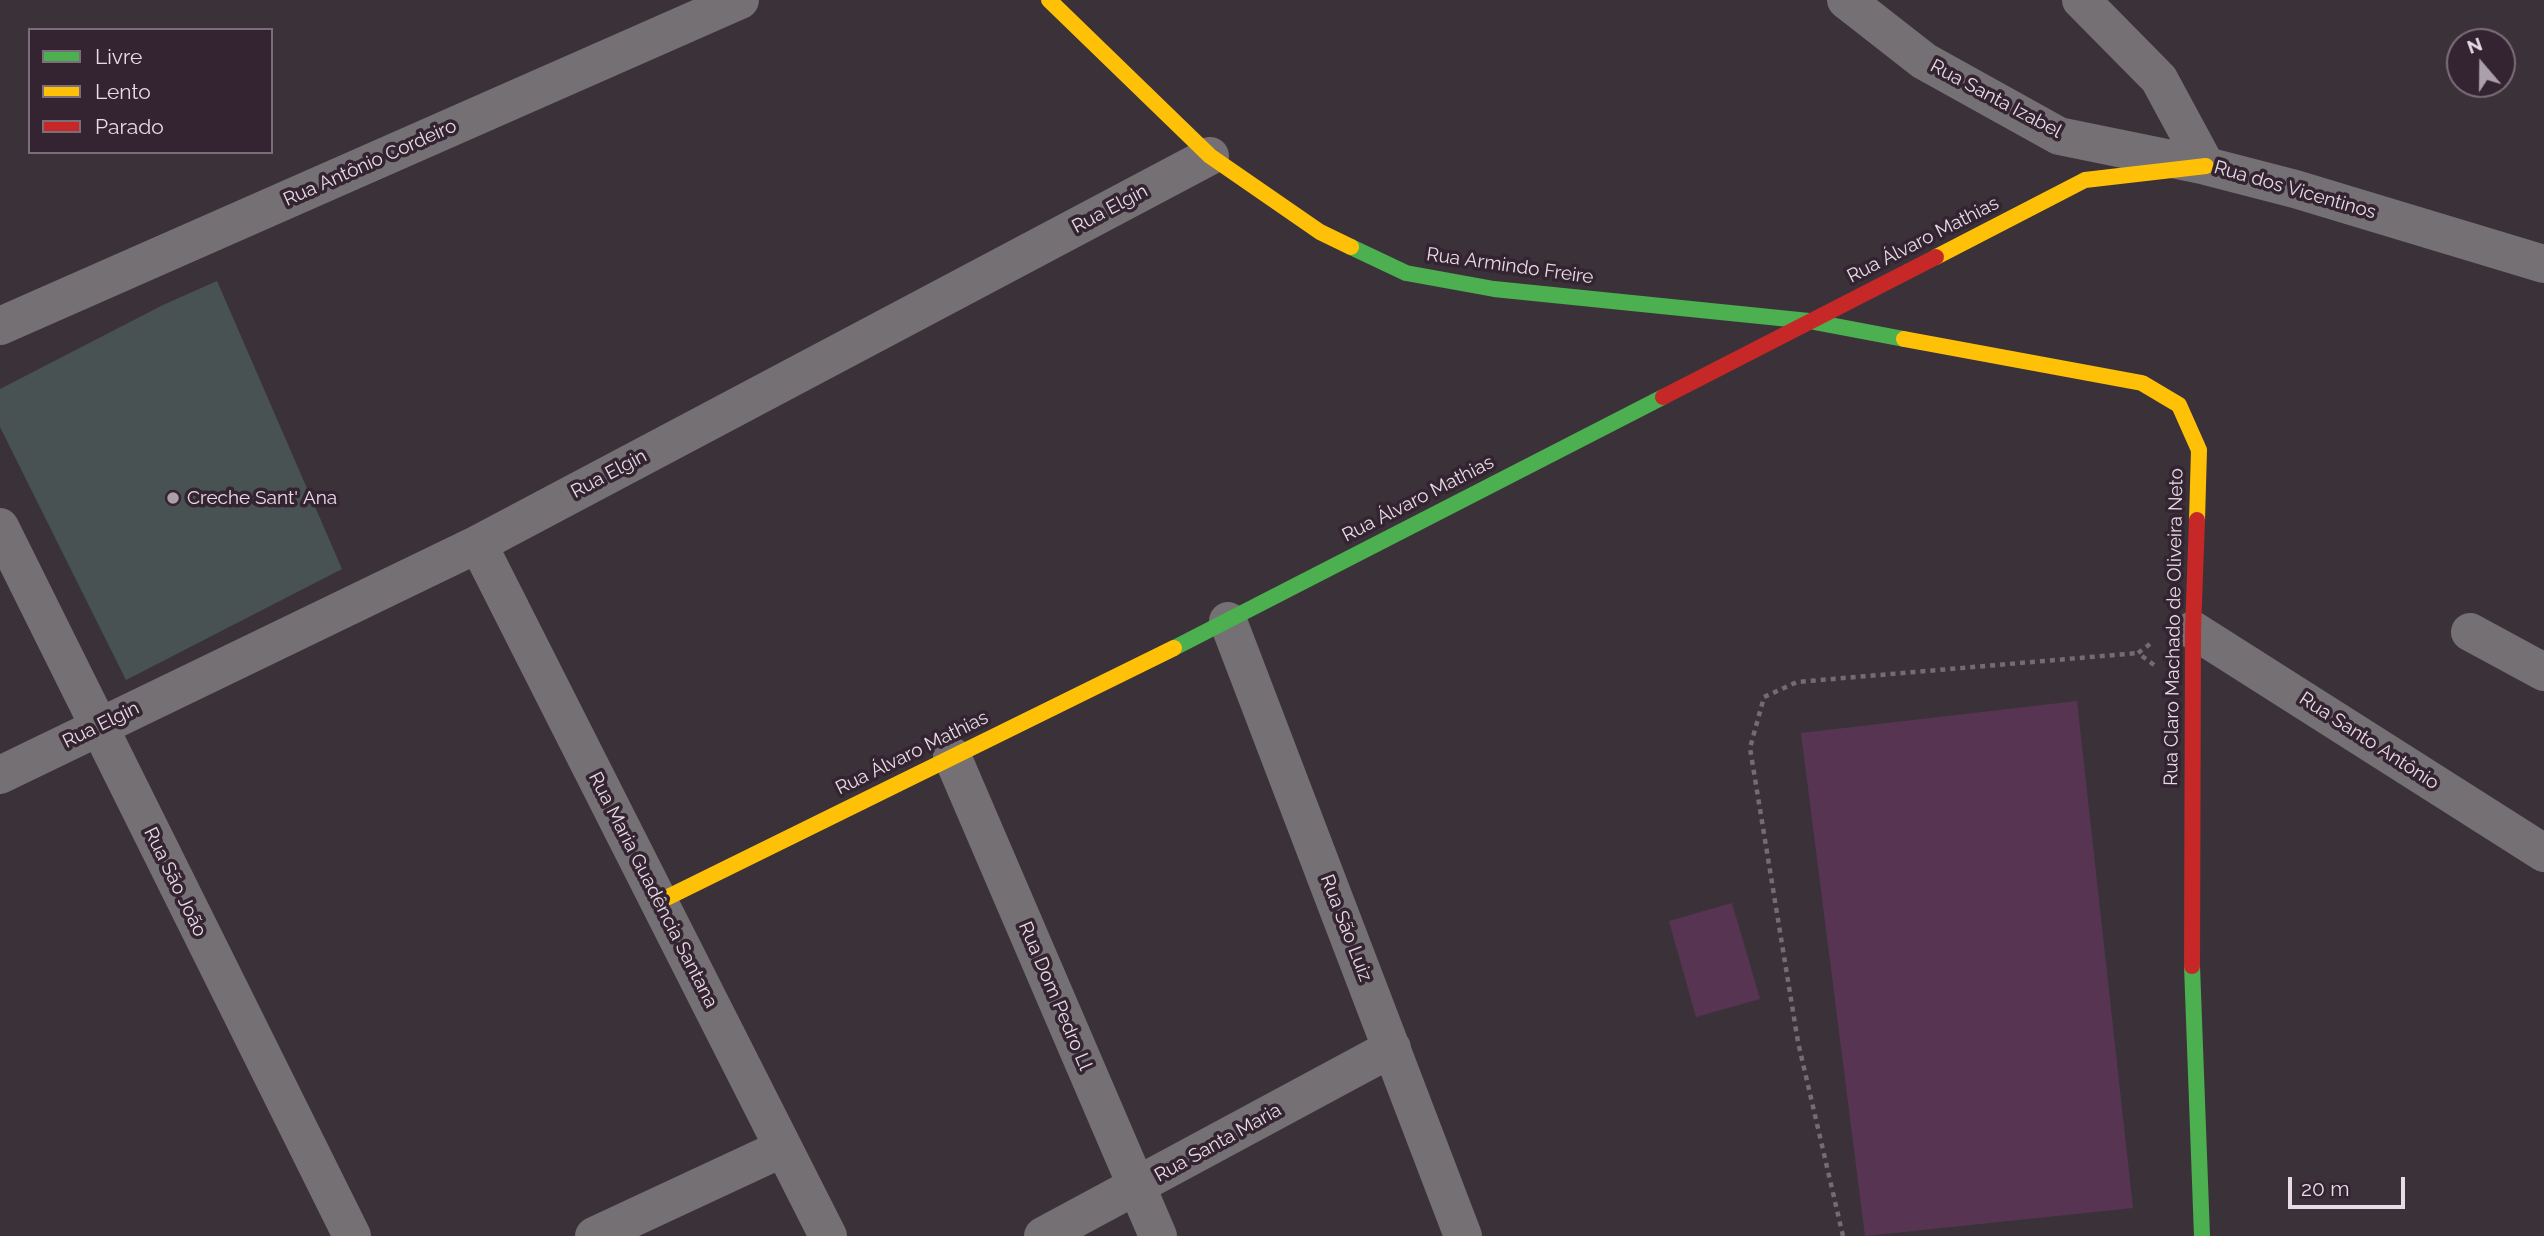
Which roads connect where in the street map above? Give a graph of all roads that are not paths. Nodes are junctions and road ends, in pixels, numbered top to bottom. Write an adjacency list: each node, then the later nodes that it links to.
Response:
1 (740, 0): 9 (street, Rua Antônio Cordeiro)
2 (1049, 0): 5 (street, Rua Armindo Freire)
3 (1846, 0): 6 (street, Rua Santa Izabel)
4 (2081, 0): 6 (street, Rua dos Vicentinos)
5 (1210, 156): 8 (street, Rua Armindo Freire); 11 (street, Rua Elgin)
6 (2206, 166): 7 (street, Rua dos Vicentinos); 8 (street, Rua Álvaro Mathias)
7 (2544, 264)
8 (1809, 321): 12 (street, Rua Álvaro Mathias); 13 (street, Rua Claro Machado de Oliveira Neto)
9 (0, 326)
10 (0, 527): 16 (street, Rua São João)
11 (478, 544): 16 (street, Rua Elgin); 20 (street, Rua Maria Guadência Santana)
12 (1228, 621): 17 (street, Rua Álvaro Mathias); 21 (street, Rua São Luiz)
13 (2193, 630): 19 (street, Rua Santo Antônio); 30 (street, Rua Claro Machado de Oliveira Neto)
14 (2470, 632): 15 (street)
15 (2544, 672)
16 (98, 726): 18 (street, Rua Elgin); 24 (street, Rua São João)
17 (952, 756): 20 (street, Rua Álvaro Mathias); 23 (street, Rua Dom Pedro Ll)
18 (0, 775)
19 (2544, 853)
20 (658, 902): 22 (street, Rua Maria Guadência Santana)
21 (1392, 1048): 23 (street, Rua Santa Maria); 29 (street, Rua São Luiz)
22 (783, 1148): 25 (street); 26 (street, Rua Maria Guadência Santana)
23 (1137, 1187): 27 (street, Rua Santa Maria); 28 (street, Rua Dom Pedro Ll)
24 (352, 1236)
25 (594, 1236)
26 (828, 1236)
27 (1043, 1236)
28 (1158, 1236)
29 (1463, 1236)
30 (2202, 1236)

